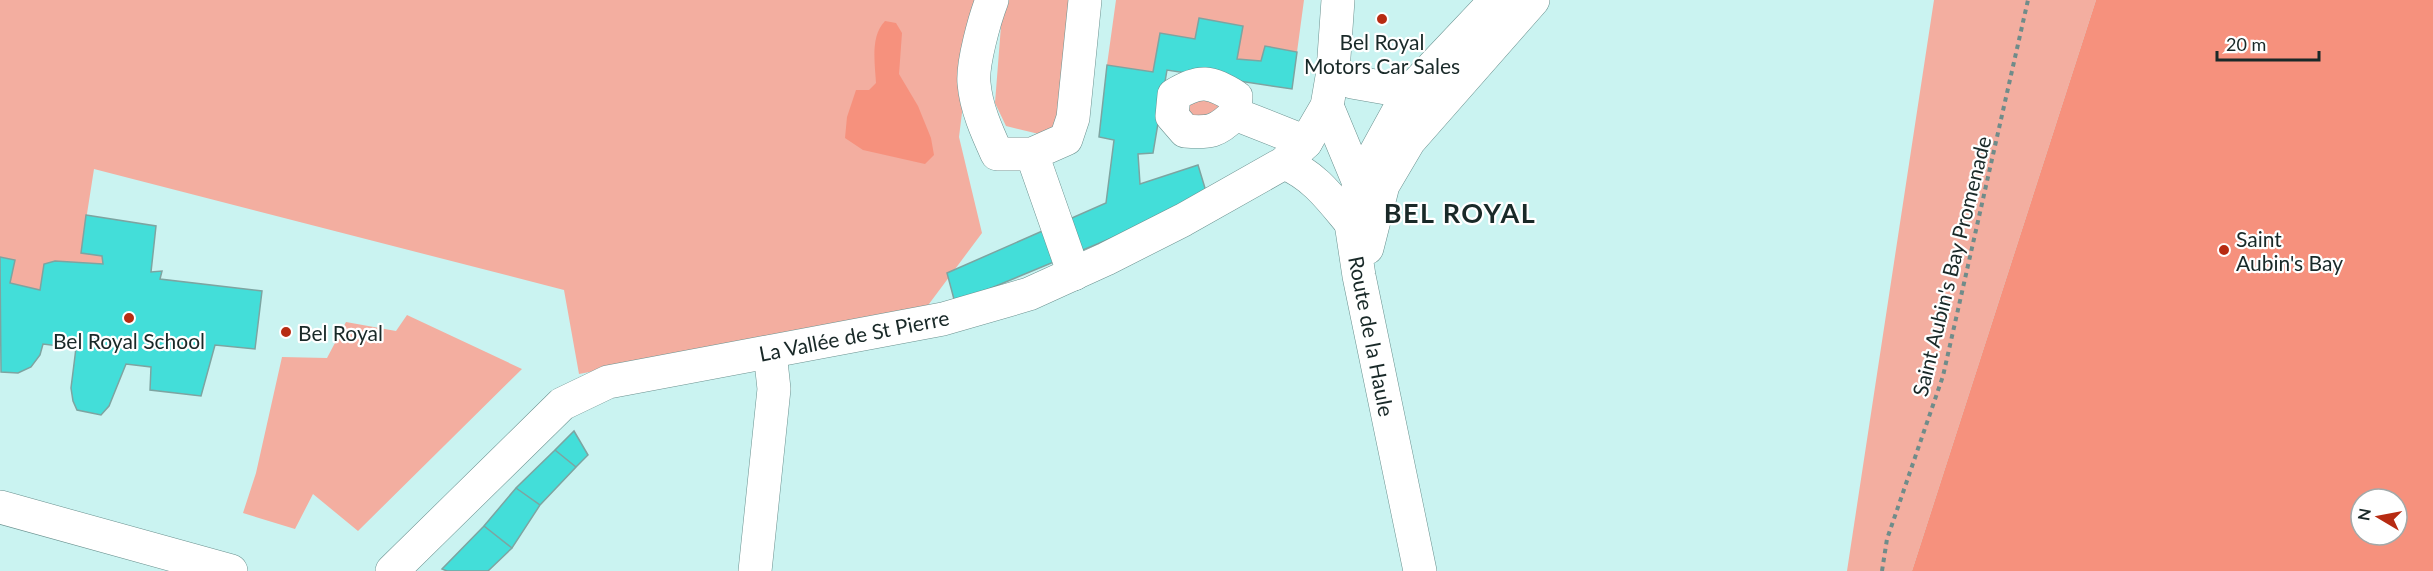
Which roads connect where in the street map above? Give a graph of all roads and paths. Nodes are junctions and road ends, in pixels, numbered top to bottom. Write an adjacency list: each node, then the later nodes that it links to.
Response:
1 (992, 0): 12 (main road)
2 (1085, 0): 12 (main road)
3 (1338, 0): 7 (main road)
4 (1496, 0): 8 (main road, Route de la Haule)
5 (1533, 0): 16 (main road)
6 (2028, 0): 23 (path, Saint Aubin's Bay Promenade)
7 (1333, 71): 8 (main road); 9 (main road)
8 (1409, 93): 13 (main road, Route de la Haule)
9 (1327, 105): 11 (main road); 13 (main road)
10 (1235, 114): 11 (main road)
11 (1295, 152): 14 (main road); 15 (main road, La Vallée de St Pierre)
12 (1032, 154): 15 (main road)
13 (1359, 183): 14 (main road, Route de la Haule)
14 (1351, 223): 16 (main road, Route de la Haule)
15 (1074, 274): 17 (main road, La Vallée de St Pierre)
16 (1359, 276): 22 (main road, Route de la Haule)
17 (770, 352): 20 (main road, La Vallée de St Pierre); 21 (main road)
18 (0, 507): 19 (main road)
19 (231, 571)
20 (392, 571)
21 (755, 571)
22 (1420, 571)
23 (1882, 571)

